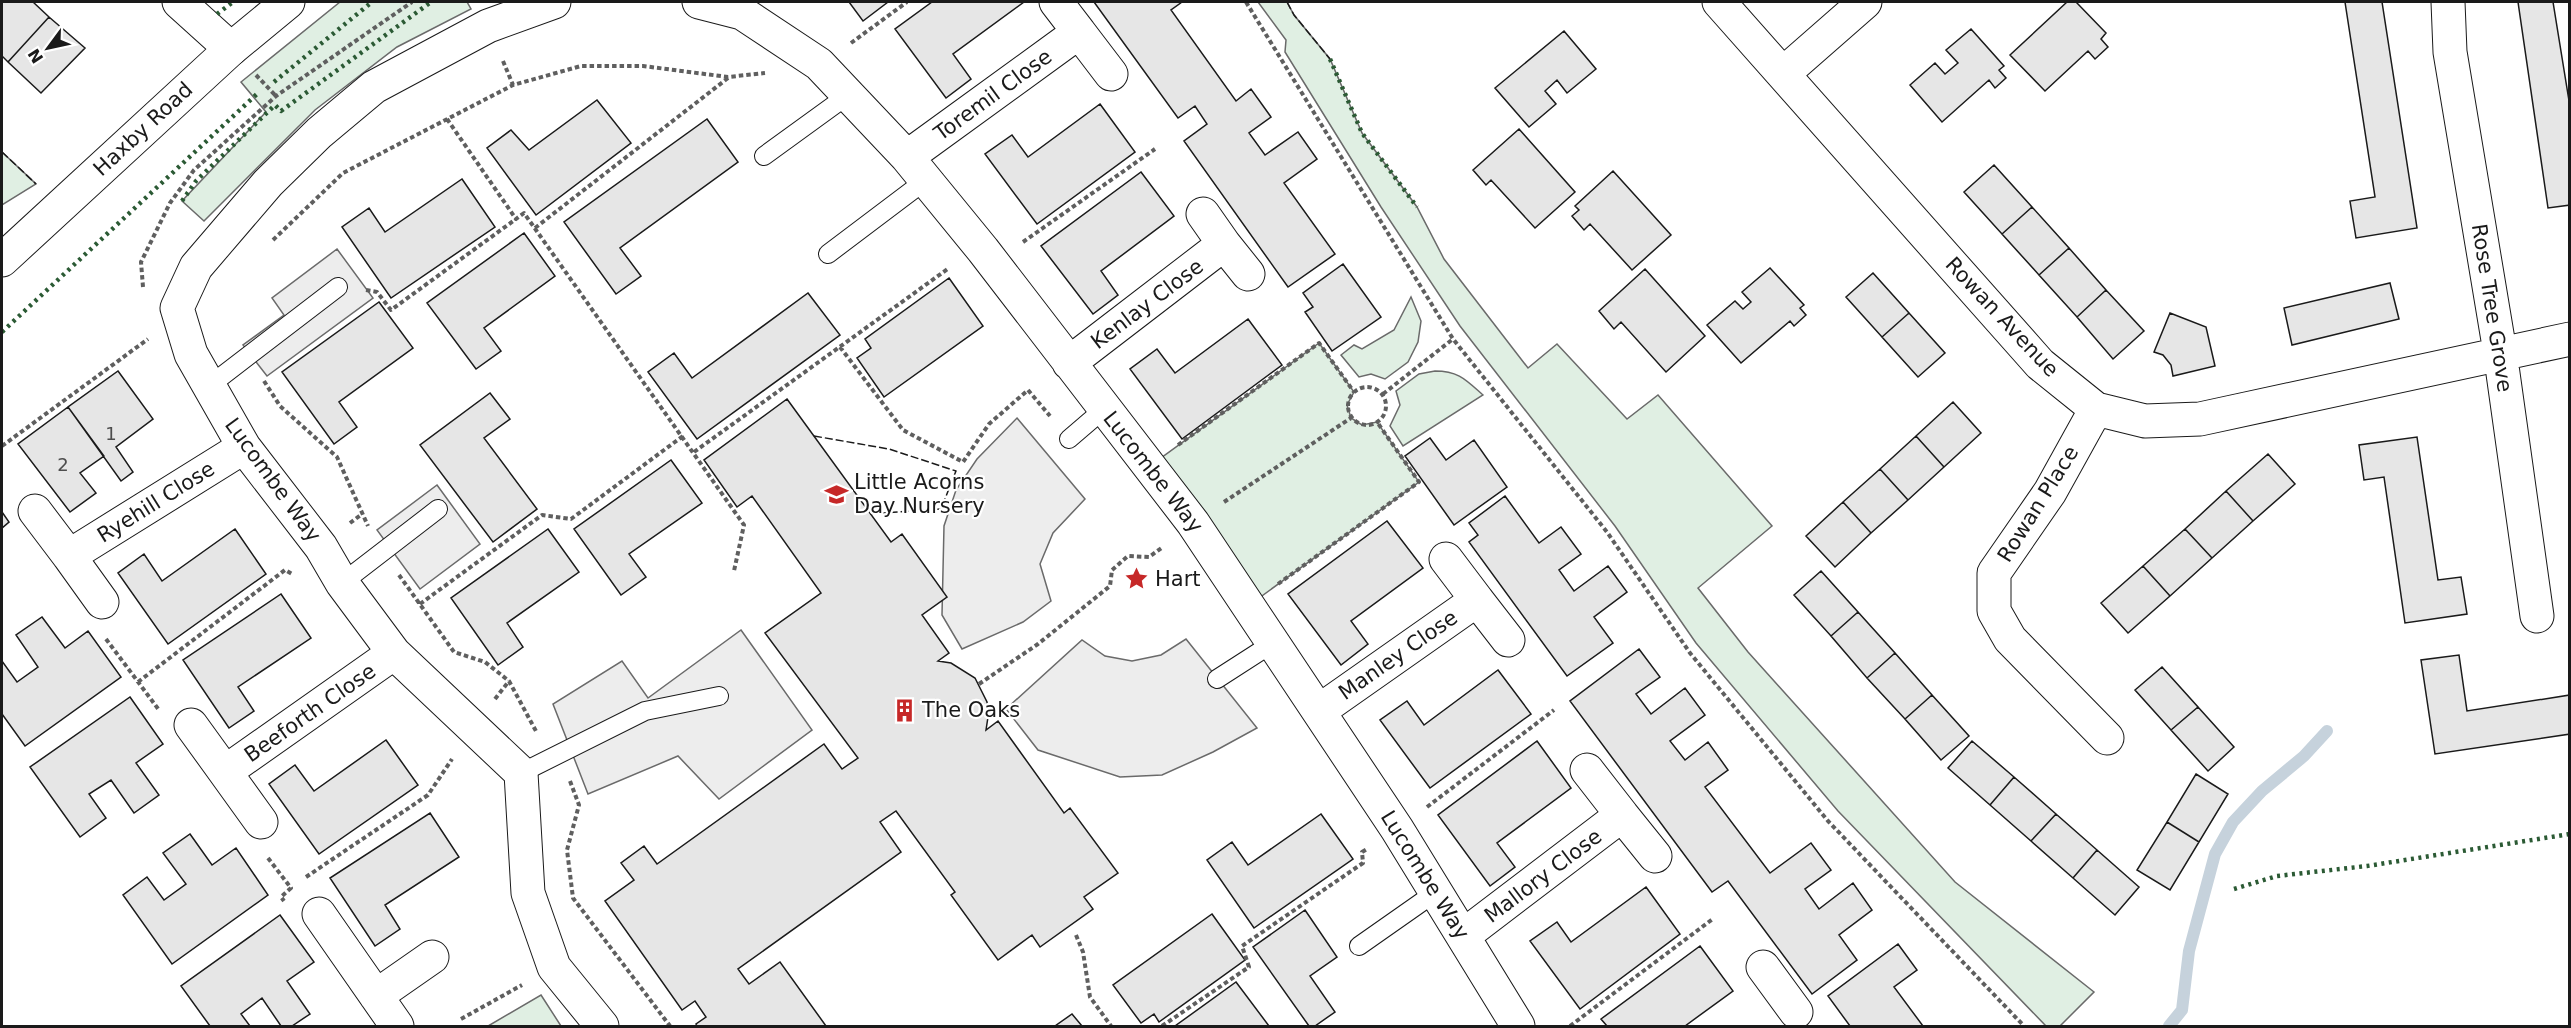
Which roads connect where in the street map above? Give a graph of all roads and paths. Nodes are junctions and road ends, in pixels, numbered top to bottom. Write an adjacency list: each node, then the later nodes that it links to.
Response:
1 (179, 2): 14 (street)
2 (288, 2): 14 (street, Haxby Road)
3 (412, 2): 21 (path)
4 (554, 2): 43 (street, Lucombe Way)
5 (699, 2): 12 (street, Lucombe Way)
6 (907, 2): 15 (path)
7 (1056, 2): 13 (street)
8 (1246, 2): 37 (path)
9 (1719, 2): 17 (street, Rowan Avenue)
10 (1865, 2): 17 (street)
11 (2448, 2): 40 (street, Rose Tree Grove)
12 (746, 7): 15 (street, Lucombe Way)
13 (1080, 32): 18 (street); 25 (street, Toremil Close)
14 (231, 49): 33 (street, Haxby Road)
15 (819, 64): 20 (street, Lucombe Way)
16 (770, 72): 19 (path)
17 (1784, 73): 47 (street, Rowan Avenue)
18 (1111, 75)
19 (728, 77): 22 (path); 28 (path)
20 (848, 95): 24 (lane); 25 (street, Lucombe Way)
21 (276, 96)
22 (447, 119): 27 (path); 29 (path)
23 (1155, 149): 31 (path)
24 (764, 156)
25 (916, 169): 31 (street, Lucombe Way); 32 (lane)
26 (1203, 214): 30 (street, Kenlay Close)
27 (516, 219): 28 (path); 35 (path)
28 (534, 228): 49 (path)
29 (269, 244)
30 (1224, 244): 34 (street, Kenlay Close); 42 (street, Kenlay Close)
31 (983, 250): 39 (path); 42 (street, Lucombe Way)
32 (828, 254)
33 (2, 260)
34 (1248, 274)
35 (338, 287): 41 (lane)
36 (153, 334): 51 (path)
37 (1453, 339): 45 (path); 109 (path)
38 (2570, 339): 40 (street, Rowan Avenue)
39 (840, 346): 50 (path); 53 (path)
40 (2500, 352): 47 (street, Rowan Avenue); 68 (street, Rose Tree Grove)
41 (248, 356): 43 (lane); 57 (path)
42 (1070, 363): 46 (street, Lucombe Way)
43 (209, 386): 52 (street, Lucombe Way)
44 (1354, 392): 45 (path); 48 (path); 54 (path)
45 (1382, 394): 48 (path)
46 (1104, 409): 50 (lane); 54 (street, Lucombe Way)
47 (2096, 409): 80 (street, Rowan Place)
48 (1377, 423): 67 (path)
49 (683, 436): 53 (path); 66 (path)
50 (1069, 439)
51 (2, 446)
52 (244, 447): 58 (street, Lucombe Way); 60 (street, Ryehill Close)
53 (694, 452): 62 (path)
54 (1150, 466): 67 (street, Lucombe Way)
55 (438, 509): 59 (lane)
56 (35, 511): 60 (street)
57 (362, 514): 58 (path); 59 (path)
58 (321, 547): 63 (street, Lucombe Way); 74 (path)
59 (382, 550): 63 (lane); 66 (path)
60 (69, 556): 65 (street)
61 (1446, 559): 64 (street, Manley Close)
62 (734, 571)
63 (342, 583): 71 (street, Lucombe Way)
64 (1477, 600): 69 (street, Manley Close); 77 (street, Manley Close)
65 (102, 602): 74 (path)
66 (420, 604): 73 (path)
67 (1248, 606): 70 (street, Lucombe Way)
68 (2537, 616)
69 (1508, 640)
70 (1274, 643): 72 (lane); 77 (street, Lucombe Way)
71 (394, 653): 79 (street, Lucombe Way); 83 (street, Beeforth Close)
72 (1217, 679)
73 (509, 681): 79 (path); 81 (path)
74 (138, 682): 78 (path)
75 (719, 696): 81 (lane)
76 (1554, 710): 87 (path)
77 (1319, 711): 87 (street, Lucombe Way)
78 (191, 725): 83 (street, Beeforth Close)
79 (473, 728): 84 (street, Lucombe Way); 89 (path)
80 (2107, 738)
81 (554, 756): 84 (lane); 104 (path)
82 (1587, 770): 85 (street, Mallory Close)
83 (225, 772): 86 (street, Beeforth Close)
84 (521, 772): 97 (street)
85 (1622, 815): 88 (street, Mallory Close); 94 (street, Mallory Close)
86 (261, 822)
87 (1398, 829): 90 (street, Lucombe Way); 106 (path)
88 (1655, 856)
89 (291, 888)
90 (1436, 892): 94 (street, Lucombe Way); 95 (lane)
91 (320, 914): 99 (street)
92 (1714, 918): 108 (path)
93 (1076, 935): 105 (path)
94 (1463, 936): 107 (street, Lucombe Way)
95 (1359, 946)
96 (432, 957): 99 (street)
97 (554, 967): 100 (path); 103 (street)
98 (1763, 967): 101 (street)
99 (376, 996): 102 (street)
100 (461, 1020)
101 (1793, 1022)
102 (397, 1026)
103 (602, 1026)
104 (670, 1026)
105 (1111, 1026)
106 (1162, 1026)
107 (1518, 1026)
108 (1570, 1026)
109 (2024, 1026)

